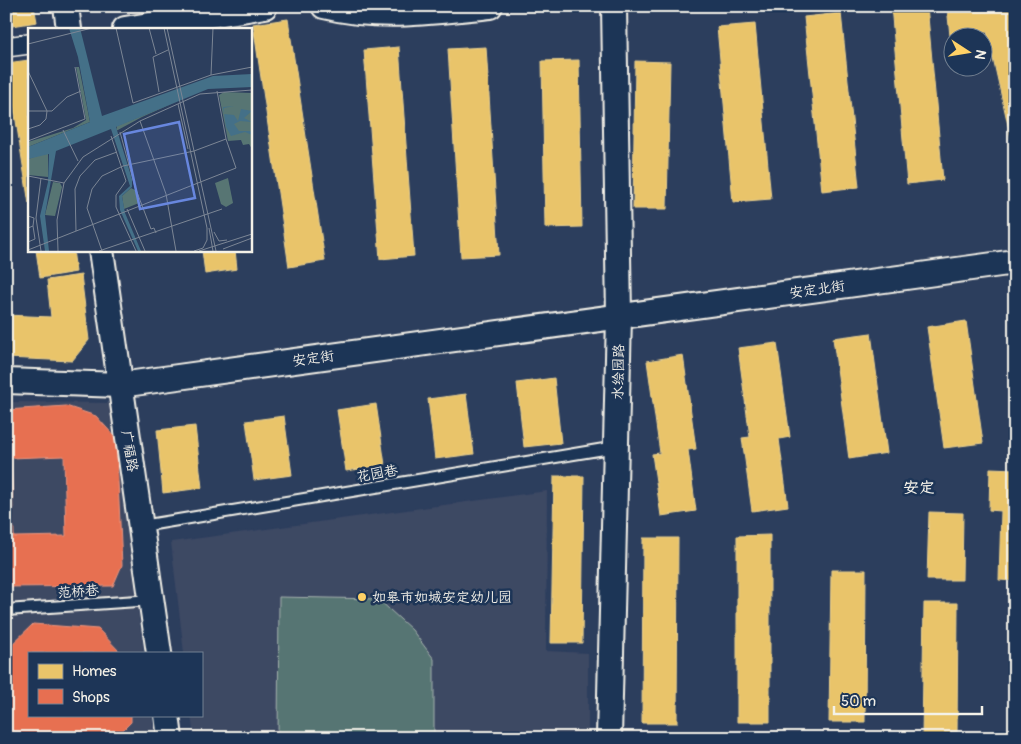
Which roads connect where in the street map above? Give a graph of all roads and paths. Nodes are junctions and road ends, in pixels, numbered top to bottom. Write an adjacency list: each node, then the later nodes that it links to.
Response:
1 (66, 6): 6 (street)
2 (265, 6): 7 (street)
3 (324, 6): 4 (street)
4 (490, 6)
5 (614, 6): 12 (street, 水绘园路)
6 (69, 28)
7 (131, 28)
8 (28, 44): 9 (street)
9 (6, 47)
10 (101, 251): 14 (street, 广福路)
11 (1015, 262): 12 (street, 安定北街)
12 (619, 316): 14 (street, 安定街); 15 (street, 水绘园路)
13 (6, 382): 14 (street, 安定街)
14 (120, 385): 16 (street, 广福路)
15 (616, 447): 16 (lane, 花园巷); 22 (street, 水绘园路)
16 (142, 526): 17 (street, 广福路)
17 (152, 600): 18 (lane, 范桥巷); 19 (street, 广福路)
18 (6, 610)
19 (159, 652)
20 (167, 716): 21 (street)
21 (170, 738)
22 (609, 738)

